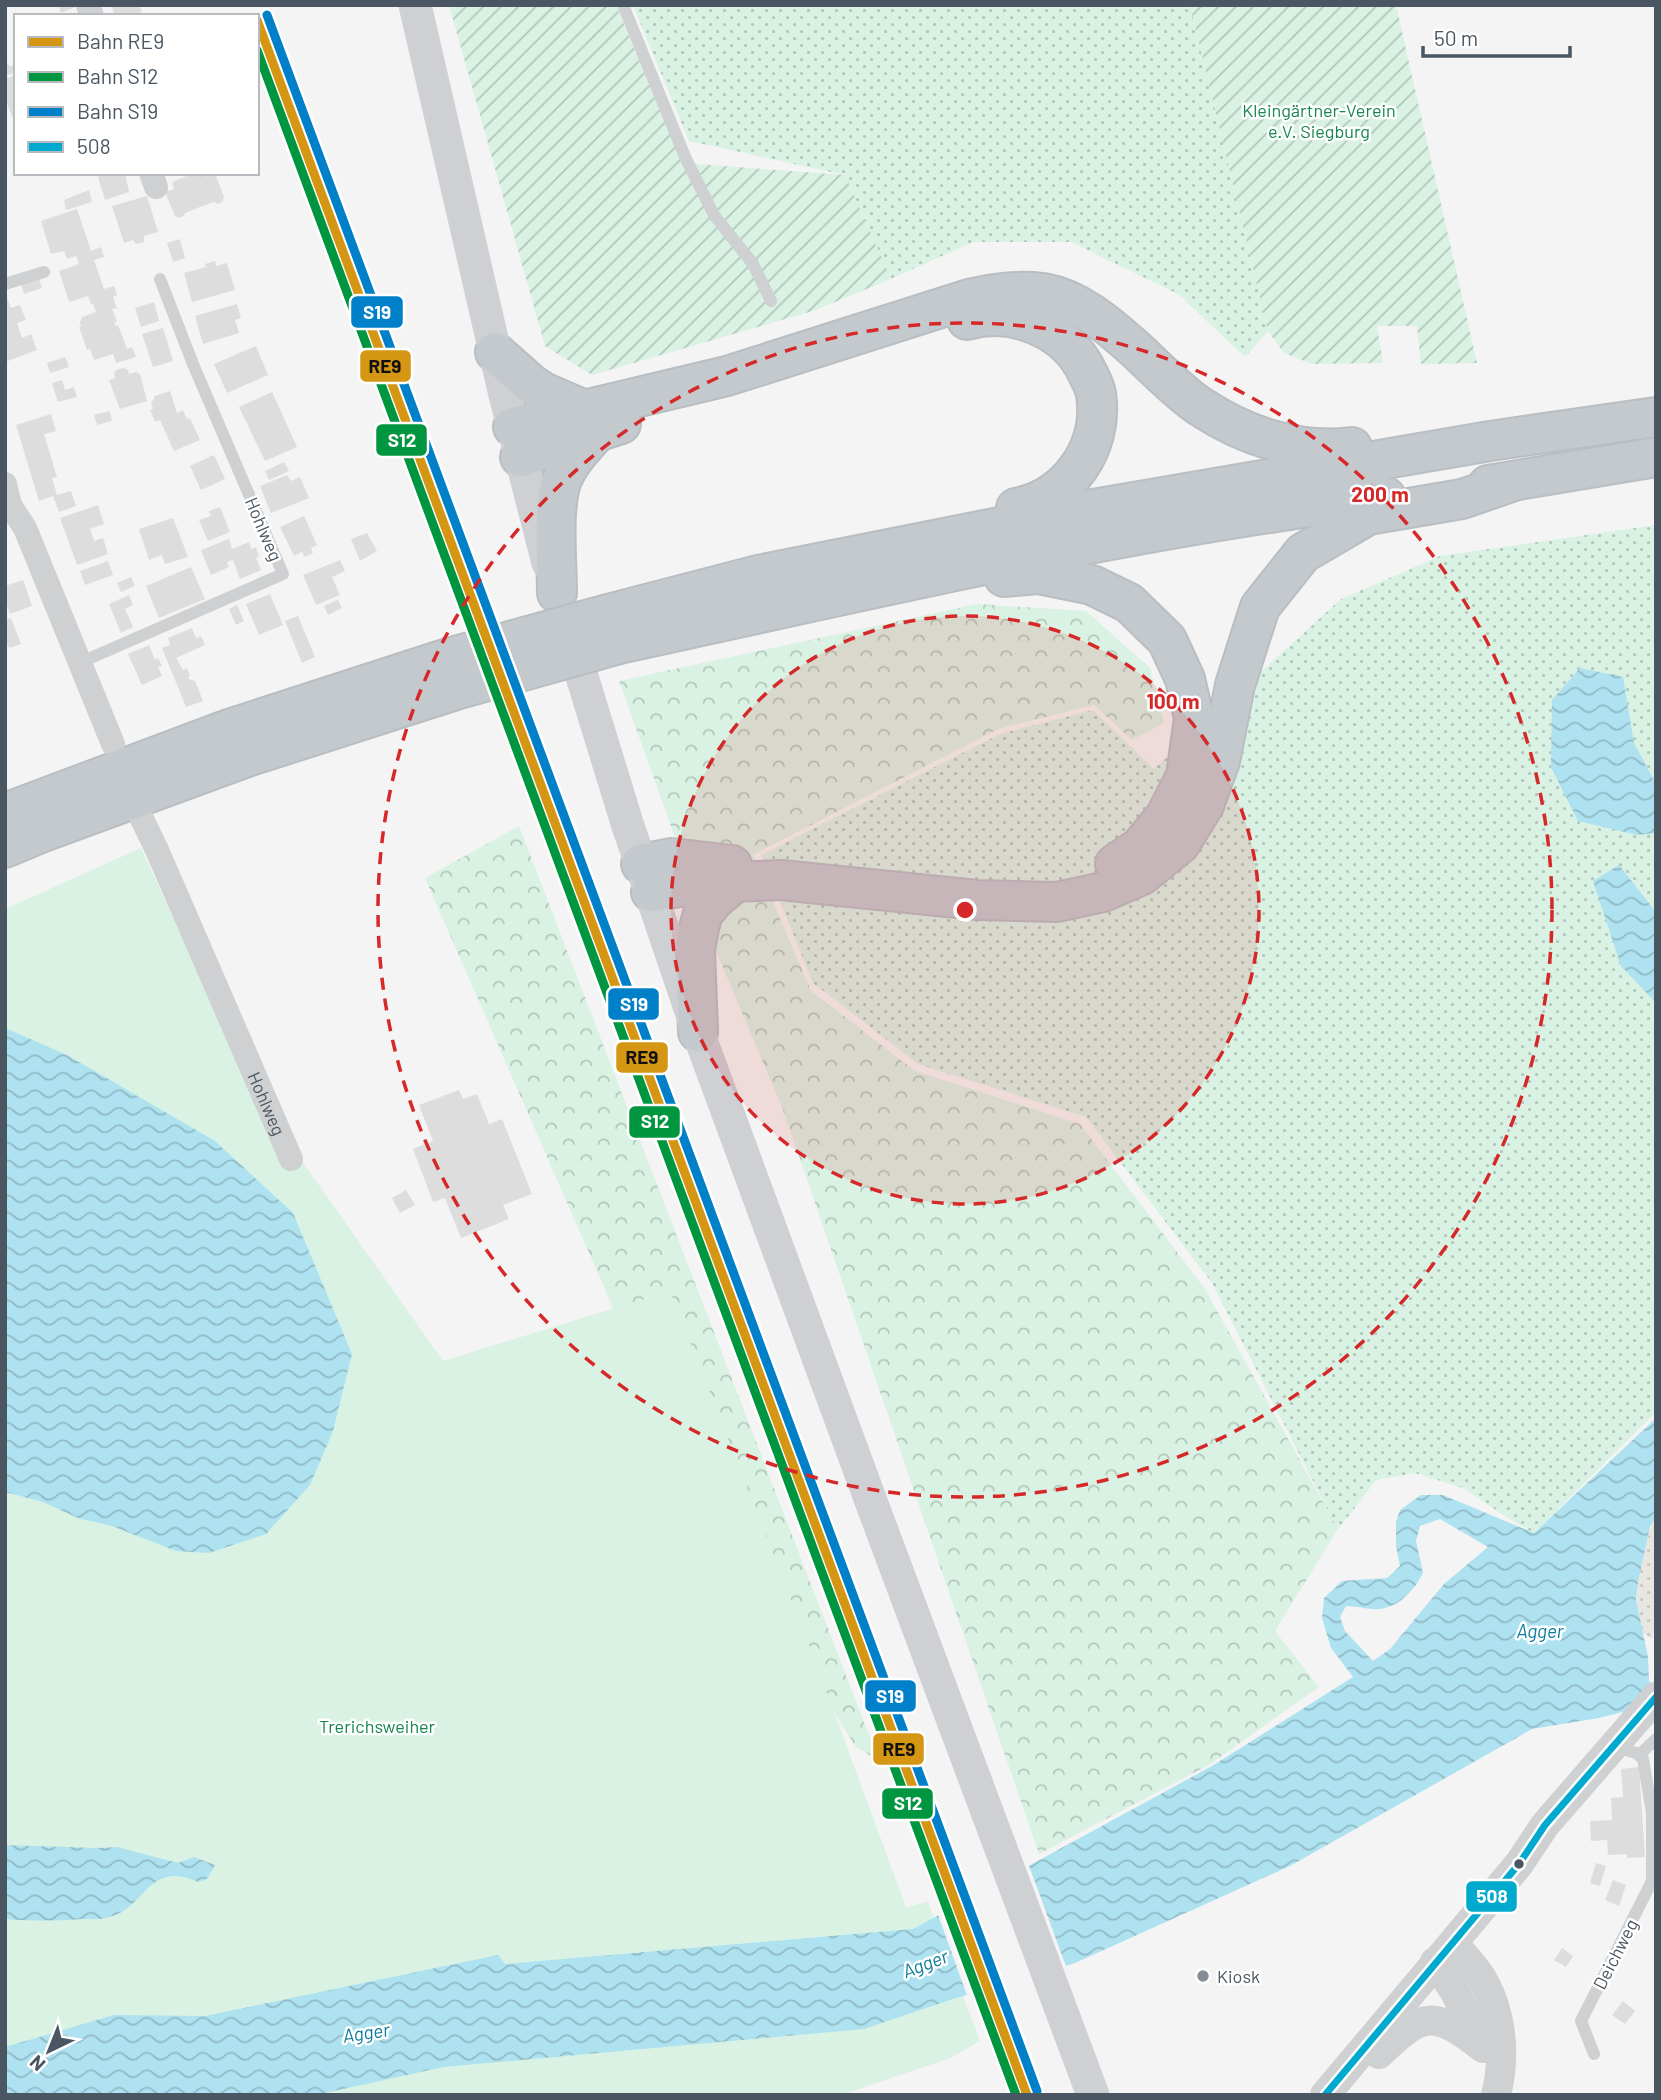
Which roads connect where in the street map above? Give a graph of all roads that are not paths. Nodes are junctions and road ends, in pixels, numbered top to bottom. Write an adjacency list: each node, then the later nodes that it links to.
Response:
1 (415, 5): 7 (main road)
2 (622, 5): 6 (lane)
3 (44, 272): 5 (lane)
4 (160, 279): 20 (lane, Hohlweg)
5 (5, 284)
6 (771, 301)
7 (495, 352): 9 (highway); 11 (main road)
8 (1656, 417): 10 (highway)
9 (591, 421): 10 (highway); 11 (highway); 16 (highway); 18 (highway)
10 (1490, 441): 16 (highway)
11 (517, 442): 18 (main road)
12 (1656, 457): 13 (highway)
13 (1514, 481): 17 (highway); 27 (highway)
14 (5, 484): 15 (street)
15 (15, 532): 20 (street)
16 (916, 544): 19 (highway)
17 (901, 583): 19 (highway); 26 (highway)
18 (557, 593): 26 (main road)
19 (613, 629): 21 (highway, bridge)
20 (79, 663): 22 (street)
21 (454, 673): 23 (highway); 25 (highway)
22 (113, 744)
23 (5, 813)
24 (141, 817): 29 (street, Hohlweg)
25 (5, 848)
26 (646, 878): 27 (highway); 28 (main road)
27 (738, 880): 28 (highway)
28 (698, 1032): 37 (main road)
29 (291, 1159)
30 (1656, 1697): 32 (street)
31 (1656, 1740): 32 (lane)
32 (1625, 1746): 33 (street); 35 (lane, Deichweg)
33 (1444, 1952): 34 (street); 36 (street); 39 (street)
34 (1483, 2048): 36 (street); 38 (street)
35 (1594, 2054)
36 (1328, 2091)
37 (1093, 2095)
38 (1484, 2095)
39 (1496, 2095)

